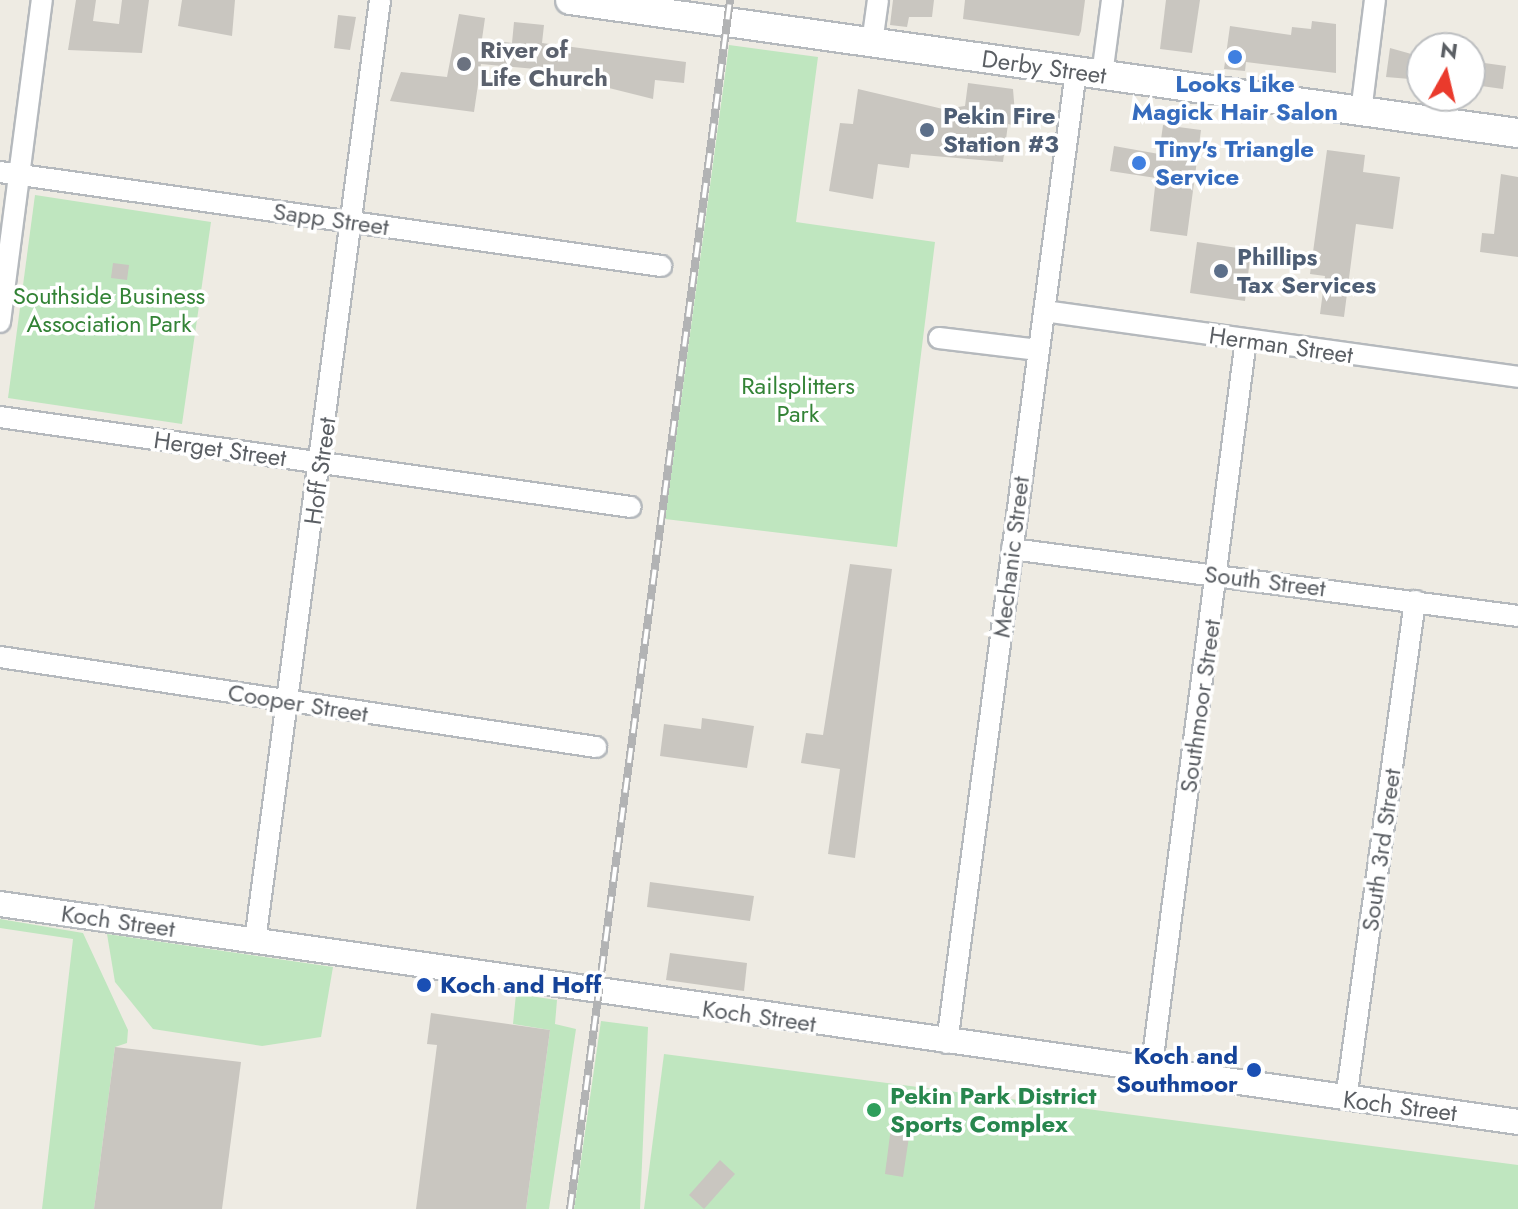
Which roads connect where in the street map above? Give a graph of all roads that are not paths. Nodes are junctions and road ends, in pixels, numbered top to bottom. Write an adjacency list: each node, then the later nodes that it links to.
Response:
1 (42, 0): 11 (street)
2 (380, 0): 12 (street, Hoff Street)
3 (570, 0): 7 (main road, Derby Street)
4 (878, 0): 7 (street)
5 (1112, 0): 8 (street, Mechanic Street)
6 (1375, 0): 9 (street)
7 (872, 43): 8 (main road, Derby Street)
8 (1089, 73): 9 (main road, Derby Street); 14 (street, Mechanic Street)
9 (1361, 112): 10 (main road, Derby Street)
10 (1518, 133)
11 (9, 173): 12 (street, Sapp Street); 15 (street)
12 (352, 222): 13 (street, Sapp Street); 21 (street, Hoff Street)
13 (661, 266)
14 (1044, 311): 17 (street, Herman Street); 18 (street, Mechanic Street)
15 (0, 322)
16 (939, 338): 18 (street)
17 (1246, 340): 19 (street, Herman Street); 24 (street, Southmoor Street)
18 (1038, 350): 23 (street, Mechanic Street)
19 (1518, 377)
20 (0, 417): 21 (street, Herget Street)
21 (320, 464): 22 (street, Herget Street); 28 (street, Hoff Street)
22 (631, 507)
23 (1012, 549): 24 (street, South Street); 32 (street, Mechanic Street)
24 (1217, 575): 25 (street, South Street); 33 (street, Southmoor Street)
25 (1415, 601): 26 (street, South Street); 34 (street, South 3rd Street)
26 (1518, 616)
27 (0, 657): 28 (street, Cooper Street)
28 (287, 701): 29 (street, Cooper Street); 31 (street, Hoff Street)
29 (596, 747)
30 (0, 904): 31 (street, Koch Street)
31 (255, 941): 32 (street, Koch Street)
32 (947, 1043): 33 (street, Koch Street)
33 (1151, 1072): 34 (street, Koch Street)
34 (1346, 1099): 35 (street, Koch Street)
35 (1518, 1122)

